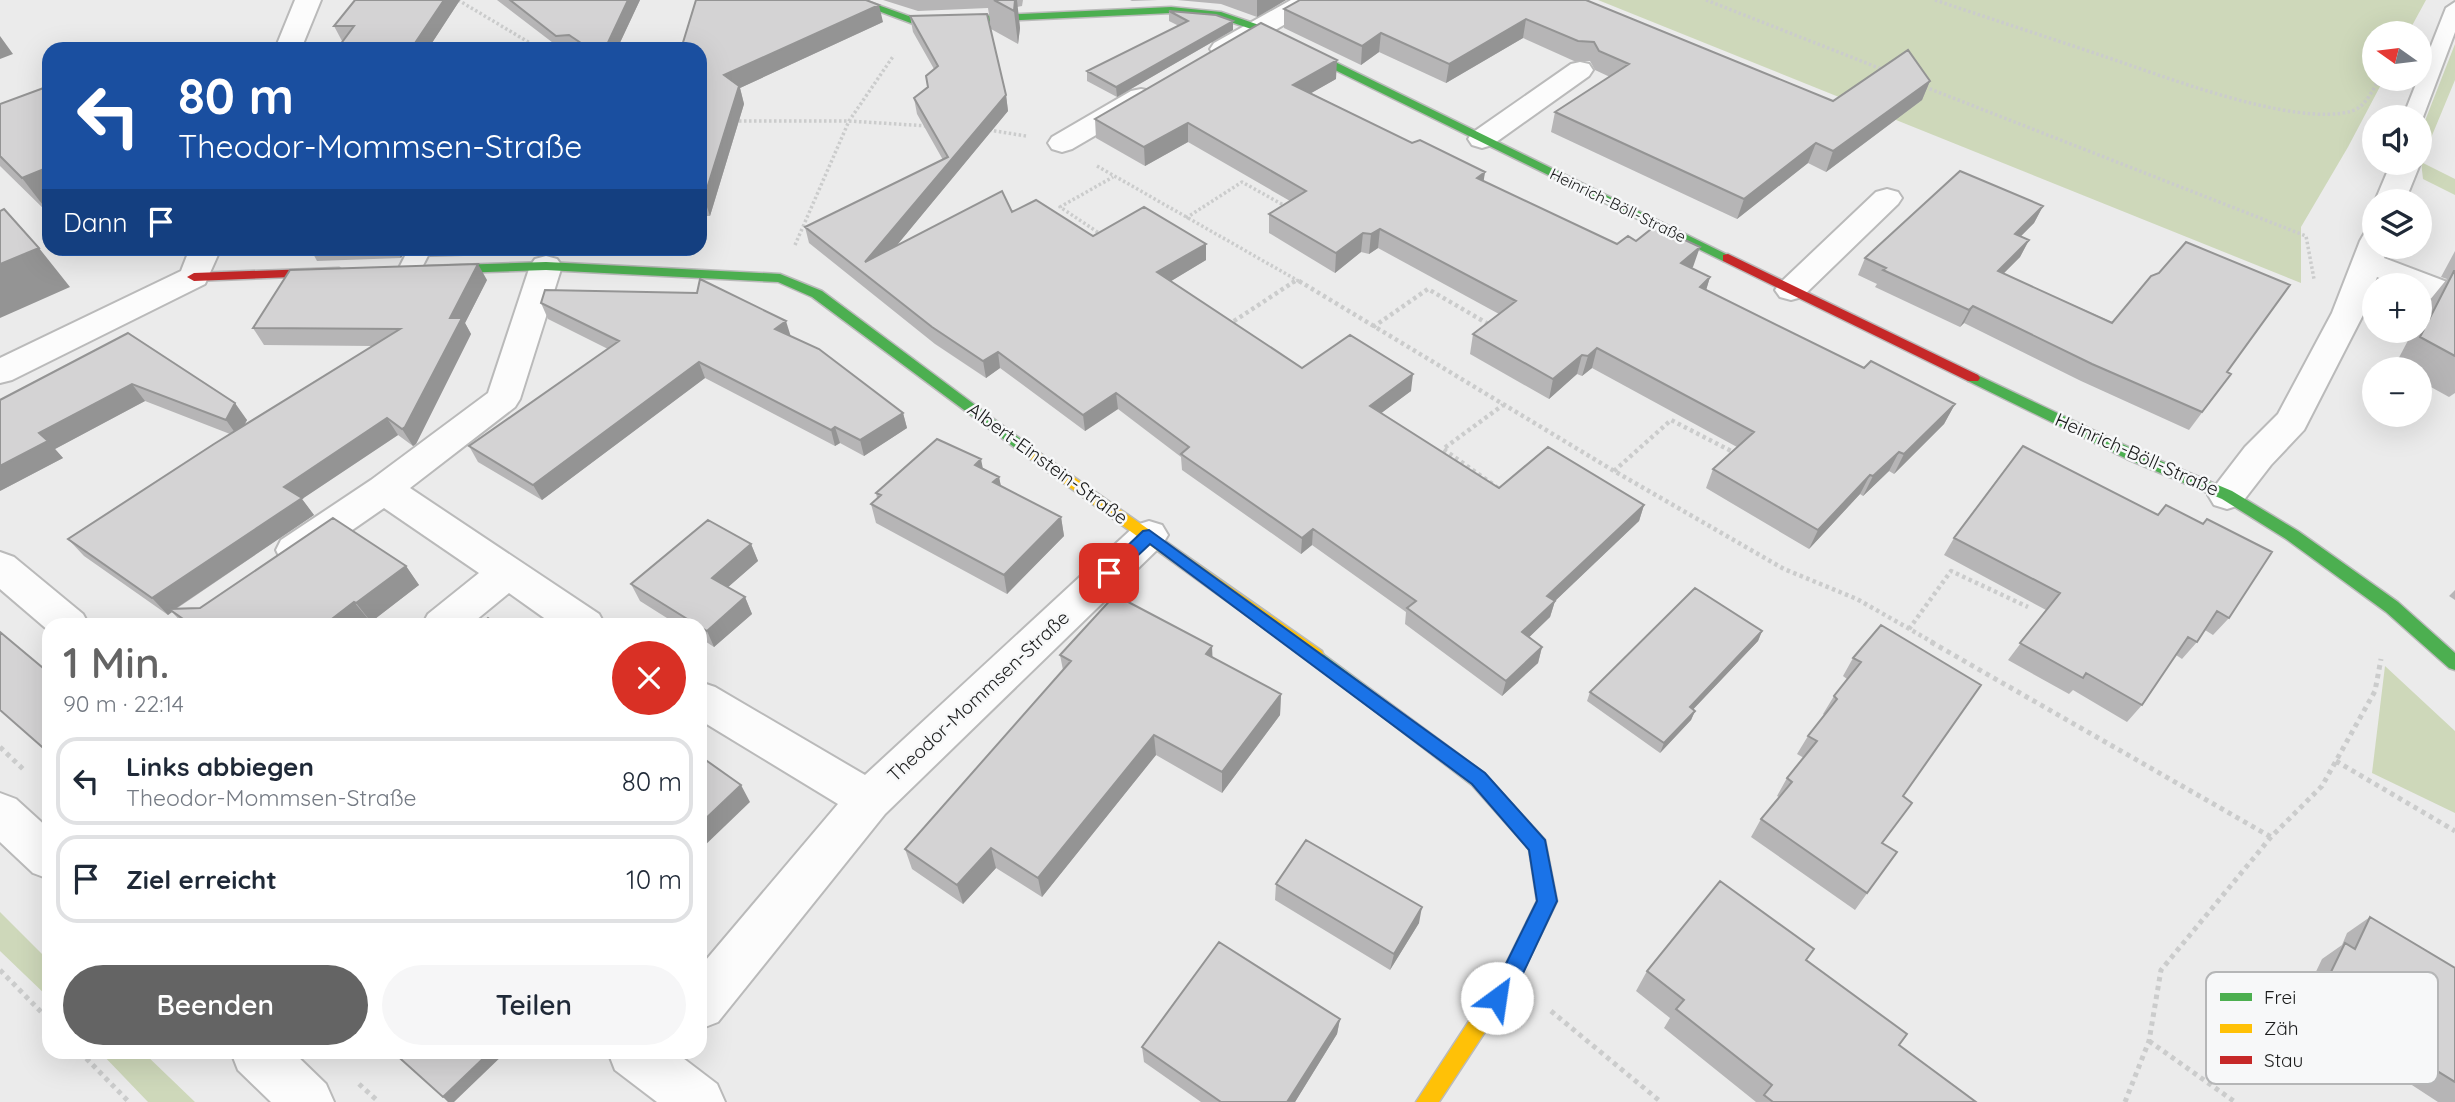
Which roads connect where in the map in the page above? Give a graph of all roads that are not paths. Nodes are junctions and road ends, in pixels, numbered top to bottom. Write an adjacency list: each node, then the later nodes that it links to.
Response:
1 (307, 0): 6 (street)
2 (854, 0): 5 (street, Heinrich-Böll-Straße)
3 (1309, 0): 5 (street)
4 (2455, 8): 10 (lane)
5 (1258, 28): 7 (street); 11 (street, Heinrich-Böll-Straße)
6 (291, 42)
7 (1201, 62)
8 (1580, 70): 11 (street)
9 (1166, 82): 12 (street)
10 (2418, 105)
11 (1482, 139): 21 (street, Heinrich-Böll-Straße)
12 (1062, 143)
13 (1887, 198): 21 (street)
14 (415, 256): 19 (lane)
15 (2368, 259): 25 (street)
16 (2384, 259): 22 (street)
17 (200, 263): 20 (street); 23 (street)
18 (546, 266): 19 (street, Albert-Einstein-Straße); 24 (street); 26 (street, Albert-Einstein-Straße)
19 (403, 271)
20 (356, 272)
21 (1791, 290): 25 (street, Heinrich-Böll-Straße)
22 (2455, 297)
23 (0, 372)
24 (384, 489): 28 (street); 29 (street)
25 (2227, 495): 33 (street, Heinrich-Böll-Straße)
26 (1149, 536): 35 (street, Theodor-Mommsen-Straße); 43 (street, Albert-Einstein-Straße)
27 (0, 567): 30 (street)
28 (262, 572)
29 (507, 573): 31 (street); 32 (street)
30 (61, 618)
31 (451, 618)
32 (574, 618)
33 (2455, 663)
34 (707, 703): 35 (street)
35 (869, 800): 38 (street, Theodor-Mommsen-Straße)
36 (0, 813): 37 (street)
37 (42, 852)
38 (707, 997)
39 (263, 1059): 41 (street)
40 (651, 1059): 42 (street)
41 (308, 1102)
42 (699, 1102)
43 (1427, 1102)

